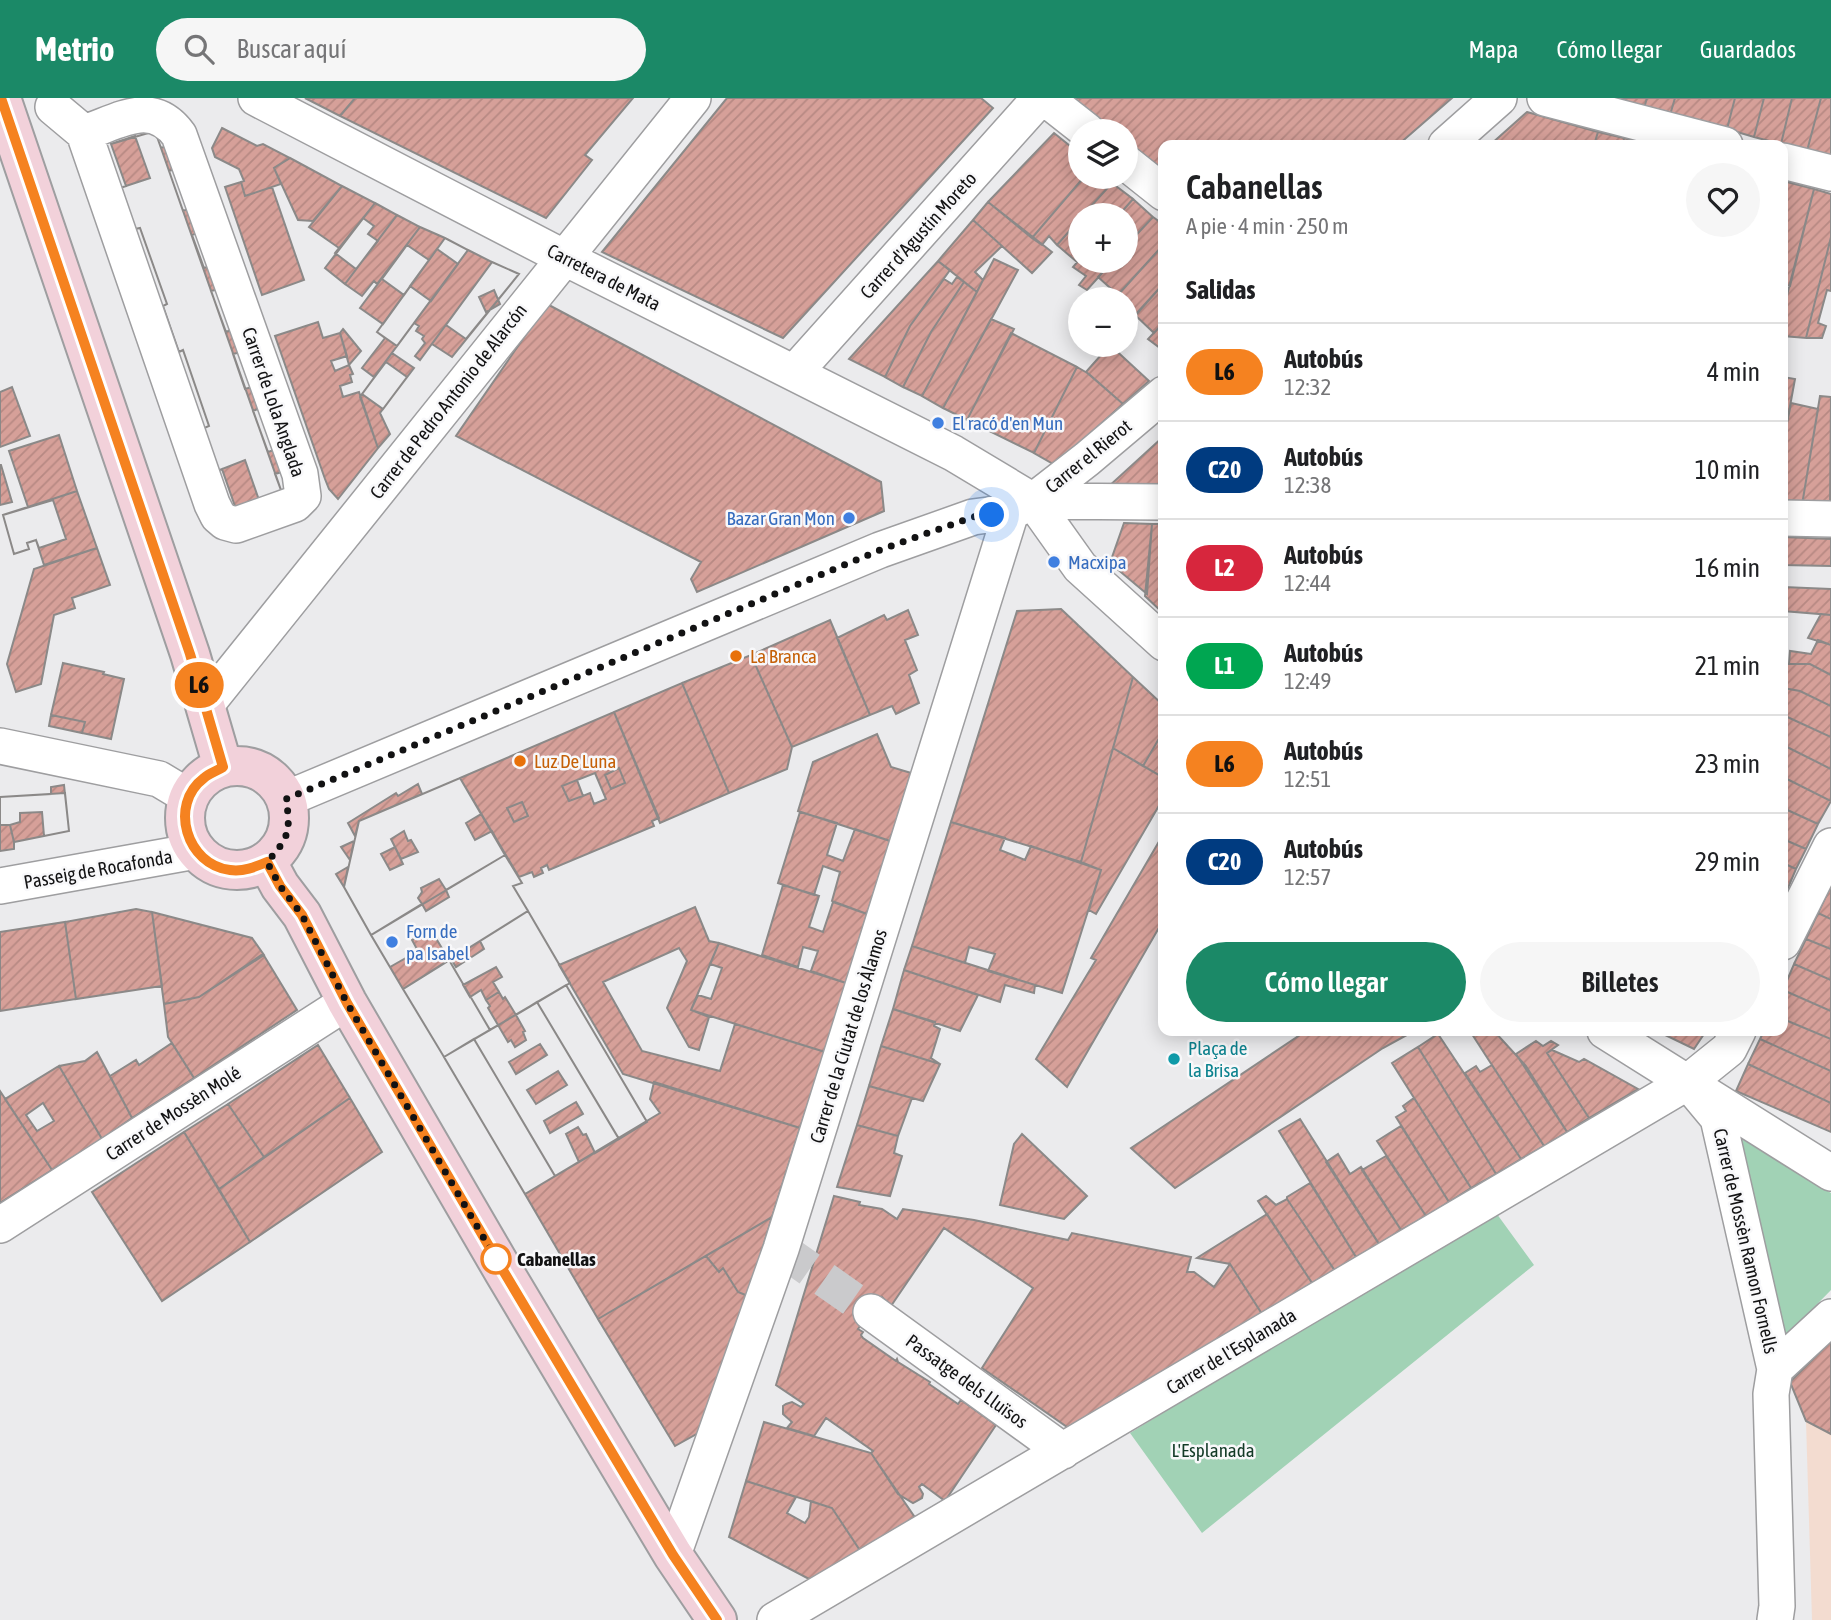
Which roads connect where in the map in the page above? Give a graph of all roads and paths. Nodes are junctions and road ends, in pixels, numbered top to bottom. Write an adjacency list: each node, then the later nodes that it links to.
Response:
1 (1, 98): 13 (street)
2 (256, 98): 18 (street, Carretera de Mata)
3 (693, 98): 18 (street, Carrer de Pedro Antonio de Alarcón)
4 (1040, 98): 19 (street, Carrer d'Agustín Moreto)
5 (1045, 98): 9 (street)
6 (1499, 98): 11 (street)
7 (1545, 98): 12 (street)
8 (57, 102): 10 (street); 13 (street)
9 (1072, 119)
10 (84, 133): 10 (street, Carrer de Lola Anglada)
11 (1452, 140)
12 (1706, 140)
13 (16, 144): 26 (street)
14 (1788, 162): 16 (street)
15 (1138, 172): 17 (street)
16 (1831, 173)
17 (1158, 188)
18 (563, 257): 19 (street, Carretera de Mata); 26 (street, Carrer de Pedro Antonio de Alarcón)
19 (795, 372): 22 (street, Carretera de Mata)
20 (1158, 399): 22 (street, Carrer el Rierot)
21 (1158, 502): 22 (street, Carrer el Rierot)
22 (1022, 506): 25 (street); 30 (street); 46 (street, Carrer de la Ciutat de los Àlamos)
23 (1788, 518): 24 (street)
24 (1831, 519)
25 (1158, 638)
26 (205, 706): 28 (street)
27 (0, 746): 29 (street)
28 (223, 767): 29 (street); 30 (street)
29 (189, 797): 32 (street)
30 (286, 799): 33 (street)
31 (1831, 846): 35 (street)
32 (196, 851): 33 (street); 34 (street, Passeig de Rocafonda)
33 (267, 862): 36 (street)
34 (0, 886)
35 (1788, 932)
36 (347, 1003): 41 (street, Carrer de Mossèn Molé); 46 (street)
37 (1613, 1036): 39 (street)
38 (1736, 1036): 39 (street, Carrer de l'Esplanada)
39 (1688, 1082): 40 (street); 44 (street, Carrer de Mossèn Ramon Fornells); 45 (street, Carrer de l'Esplanada)
40 (1831, 1174)
41 (0, 1224)
42 (871, 1312): 45 (street, Passatge dels Lluïsos)
43 (1831, 1317): 44 (street)
44 (1775, 1369): 49 (street, Carrer de Mossèn Ramon Fornells)
45 (1063, 1451): 48 (street, Carrer de l'Esplanada)
46 (673, 1555): 47 (street)
47 (717, 1620)
48 (775, 1620)
49 (1775, 1620)

